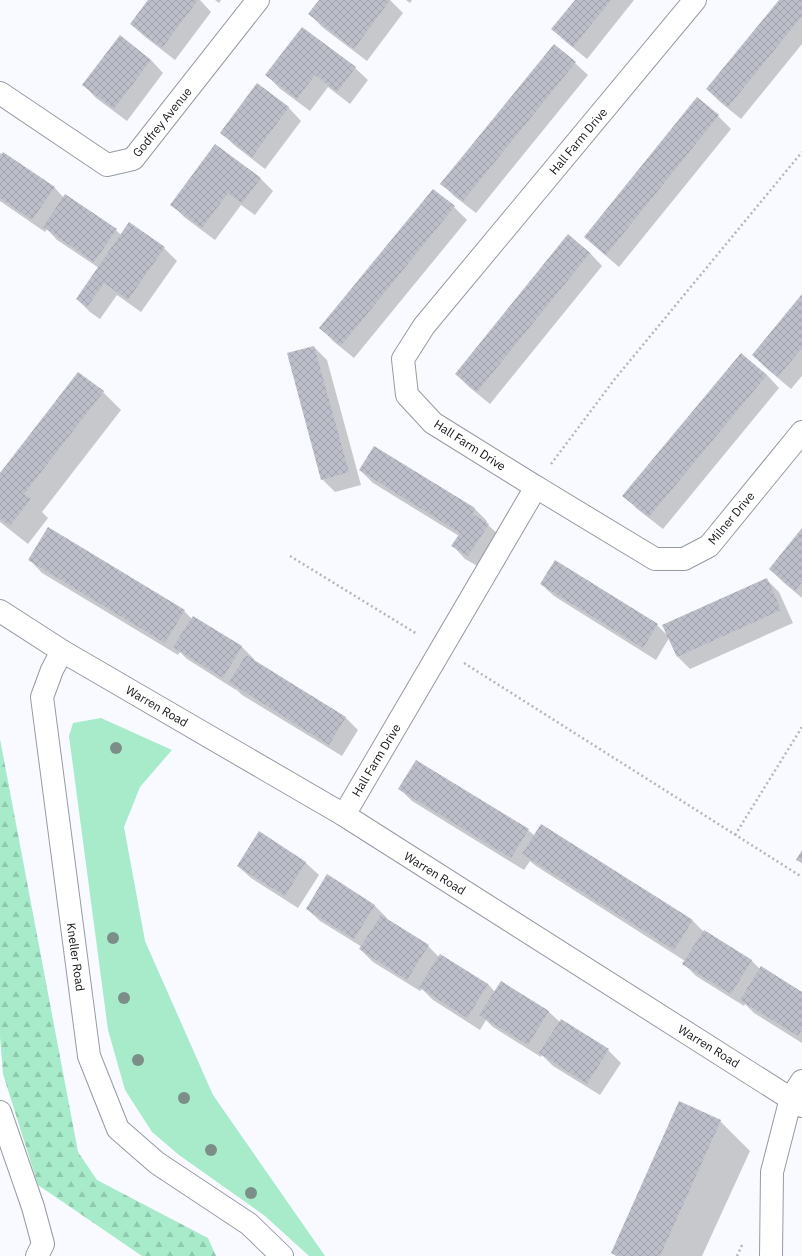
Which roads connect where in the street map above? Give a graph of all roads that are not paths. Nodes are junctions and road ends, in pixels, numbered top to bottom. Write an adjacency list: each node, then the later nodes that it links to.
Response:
1 (258, 0): 3 (street, Godfrey Avenue)
2 (695, 0): 5 (street, Hall Farm Drive)
3 (0, 93)
4 (802, 432): 5 (street, Milner Drive)
5 (536, 487): 8 (street, Hall Farm Drive)
6 (0, 611): 7 (street)
7 (62, 651): 8 (street, Warren Road); 12 (street, Kneller Road)
8 (344, 815): 9 (street, Warren Road)
9 (798, 1095): 13 (street)
10 (0, 1112): 11 (street)
11 (37, 1256)
12 (282, 1256)
13 (771, 1256)

